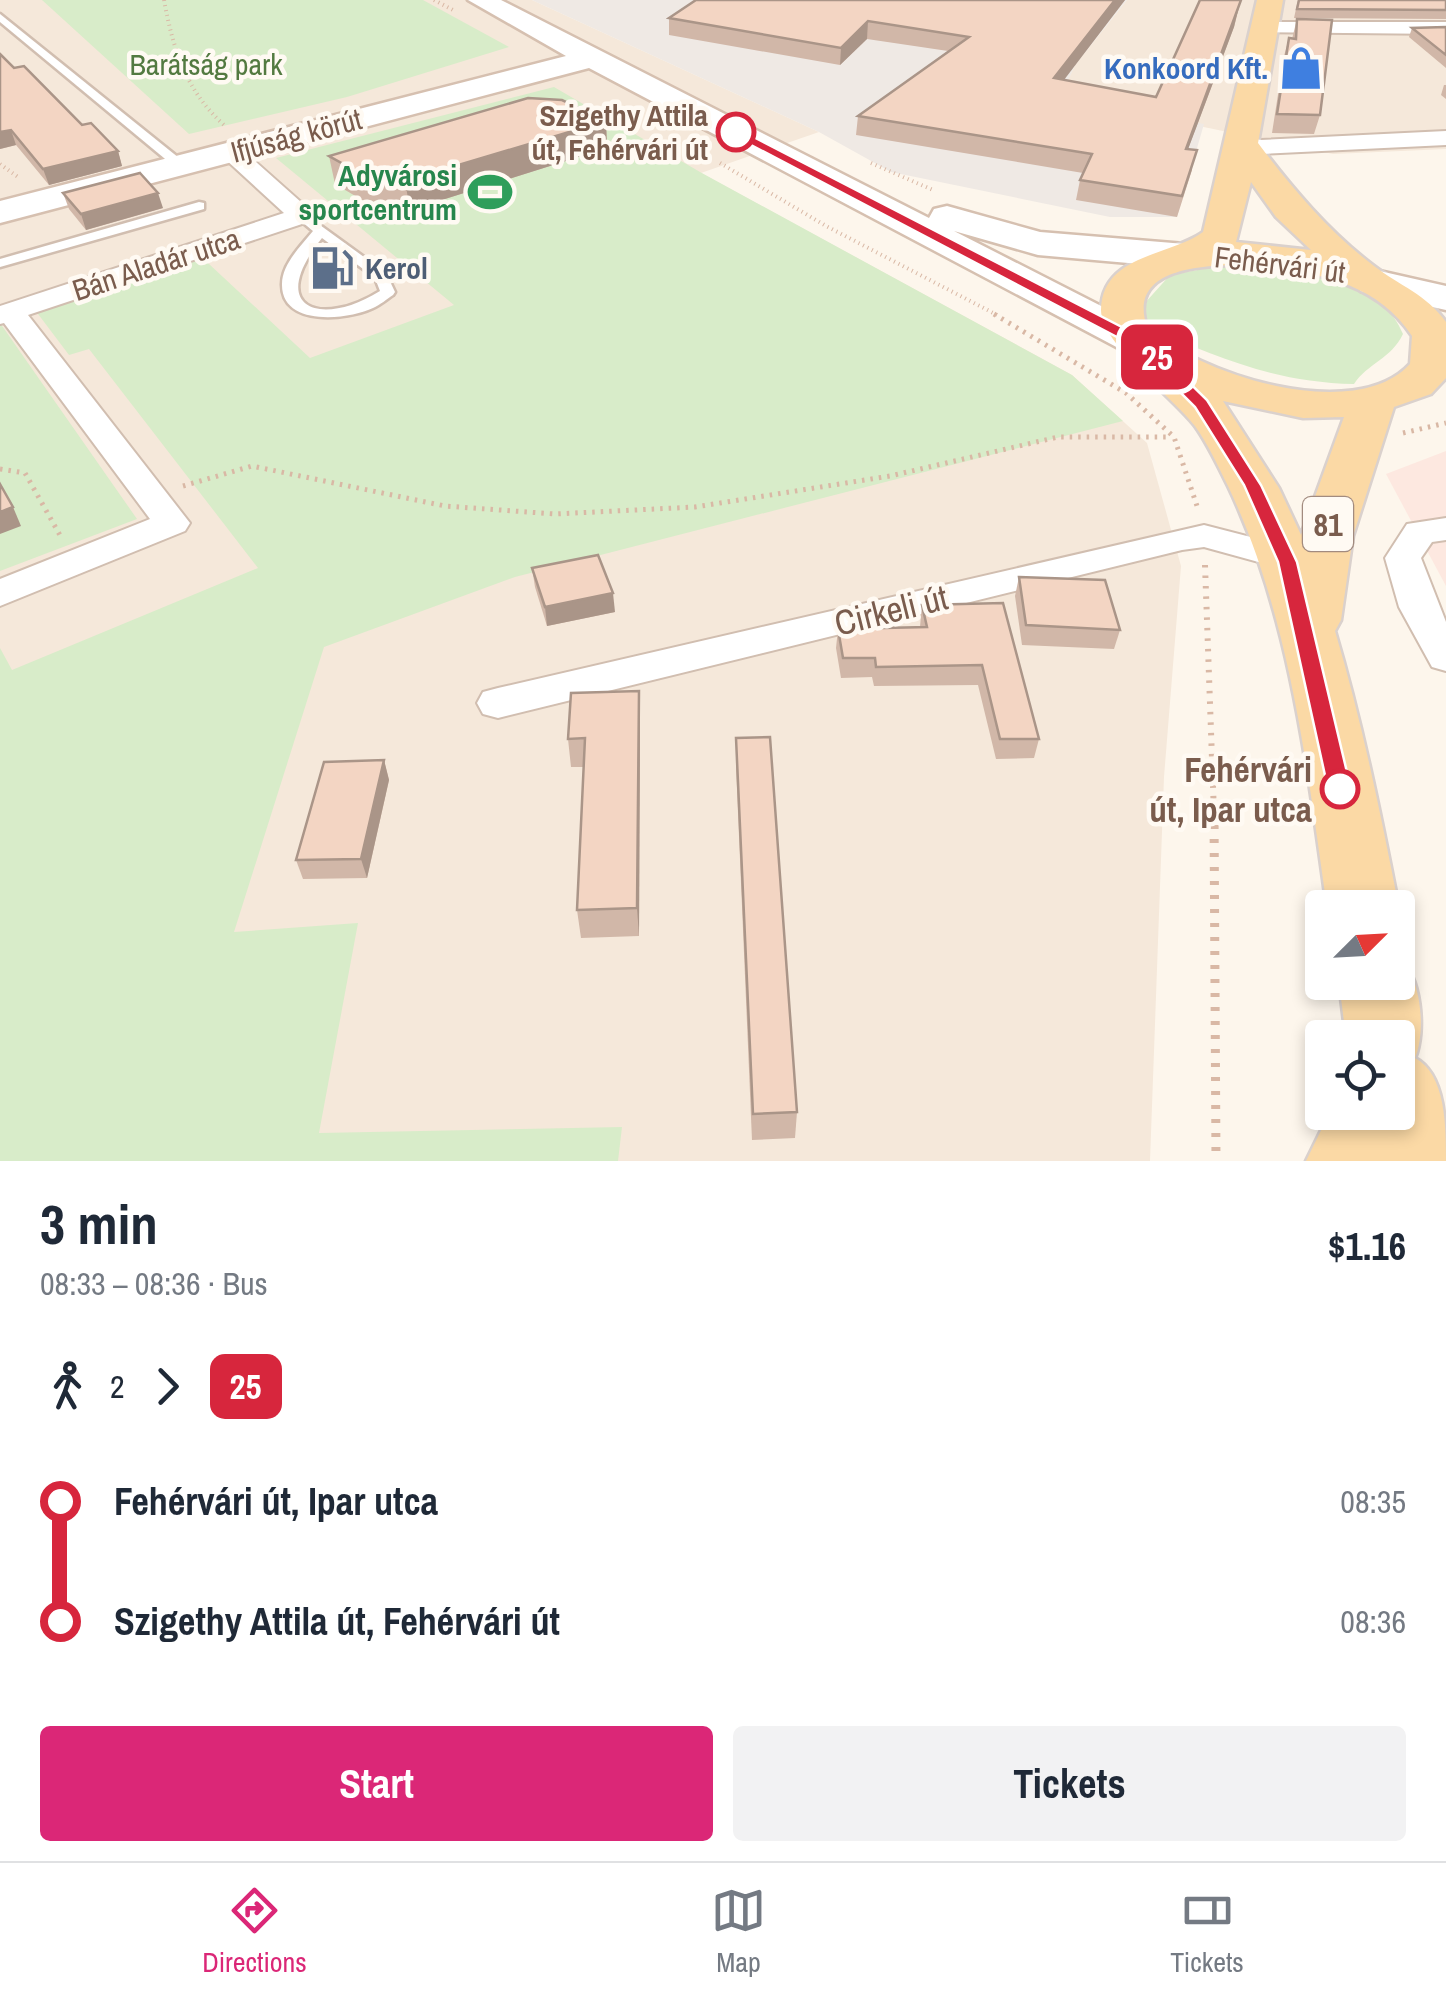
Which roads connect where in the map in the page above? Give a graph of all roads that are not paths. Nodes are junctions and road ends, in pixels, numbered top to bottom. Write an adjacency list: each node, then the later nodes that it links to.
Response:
1 (481, 0): 5 (street)
2 (1267, 14): 4 (street); 8 (main road, Fehérvári út)
3 (0, 17): 10 (lane)
4 (1446, 28)
5 (592, 58): 7 (street, Ifjúság körút); 9 (street)
6 (1446, 138): 8 (street)
7 (231, 142): 10 (street, Ifjúság körút); 13 (street)
8 (1240, 143): 14 (main road, Fehérvári út); 16 (main road, Fehérvári út / 81)
9 (798, 164): 14 (street); 19 (street)
10 (180, 166): 12 (street, Ifjúság körút)
11 (199, 206): 15 (lane)
12 (0, 212)
13 (311, 224): 13 (lane); 18 (street, Bán Aladár utca)
14 (1192, 254): 16 (main road, Fehérvári út / 81); 19 (main road, Fehérvári út / 81)
15 (0, 263)
16 (1368, 278): 17 (street); 20 (main road, Fehérvári út / 81)
17 (1446, 298)
18 (6, 314): 23 (street, Bán Aladár utca)
19 (1148, 350): 20 (main road); 22 (main road, Fehérvári út / 81)
20 (1409, 402): 24 (main road, Fehérvári út / 81)
21 (1446, 529): 25 (street)
22 (1284, 557): 24 (main road, Fehérvári út / 81); 26 (street, Cirkeli út)
23 (0, 593)
24 (1311, 653): 27 (main road, Fehérvári út / 81)
25 (1446, 657)
26 (498, 702)
27 (1359, 890)
28 (1415, 1122): 33 (main road)
29 (1365, 1130): 31 (main road)
30 (1400, 1130): 32 (main road)
31 (1348, 1161)
32 (1404, 1161)
33 (1436, 1161)

